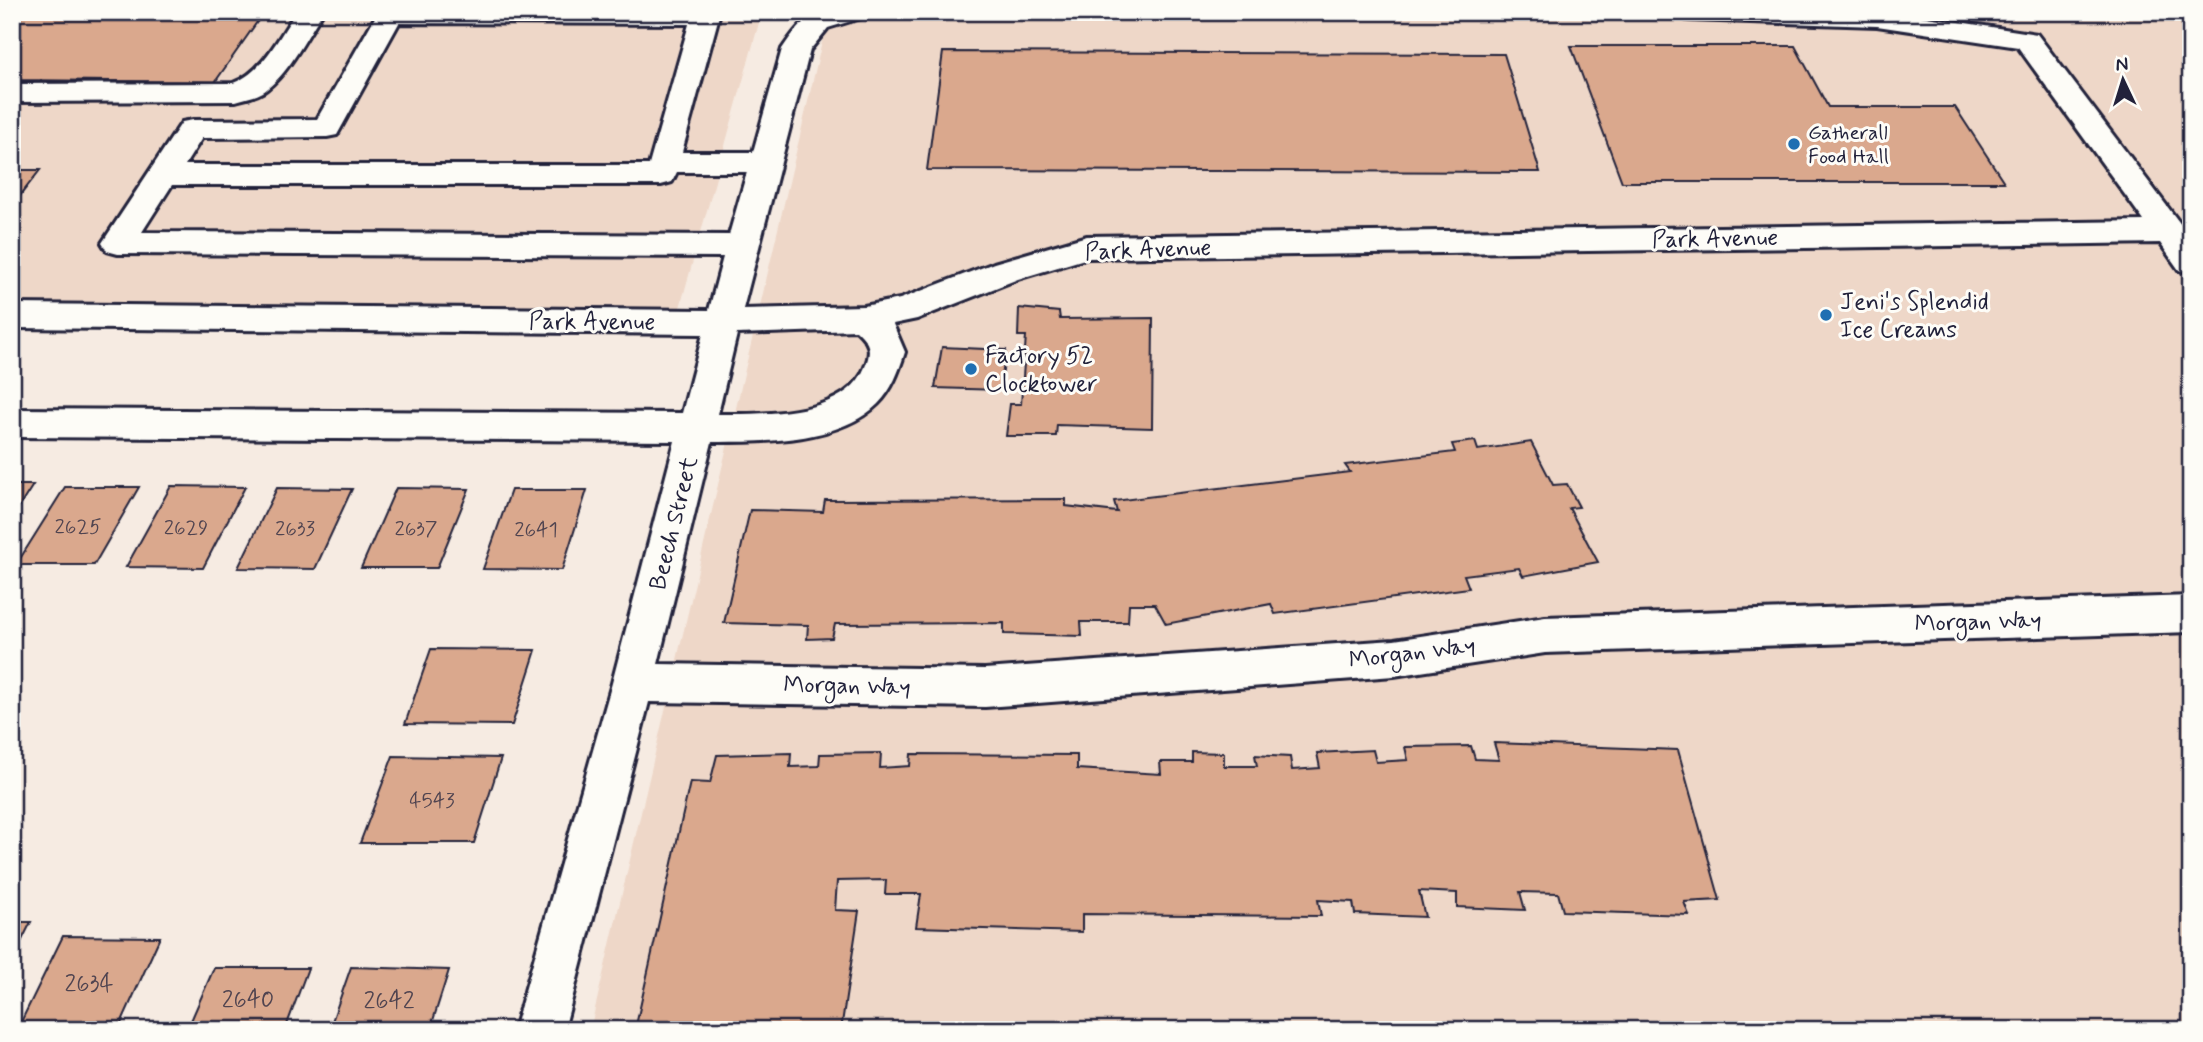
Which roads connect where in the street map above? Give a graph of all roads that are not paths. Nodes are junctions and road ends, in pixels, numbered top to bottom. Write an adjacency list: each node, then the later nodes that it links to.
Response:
1 (310, 12): 4 (street)
2 (851, 12): 6 (street, Beech Street)
3 (1689, 12): 8 (street)
4 (12, 93)
5 (665, 162): 6 (street); 7 (street); 7 (street)
6 (764, 162): 9 (street, Beech Street)
7 (163, 175): 9 (street)
8 (2169, 232): 10 (street); 12 (street, Park Avenue)
9 (743, 246): 13 (street, Beech Street)
10 (2191, 262)
11 (12, 316): 13 (street, Park Avenue)
12 (864, 318): 13 (street, Park Avenue); 15 (street)
13 (723, 322): 15 (street, Beech Street)
14 (12, 423): 15 (street)
15 (696, 427): 17 (street, Beech Street)
16 (2191, 614): 17 (street, Morgan Way)
17 (634, 683): 18 (street, Beech Street)
18 (538, 1030)

